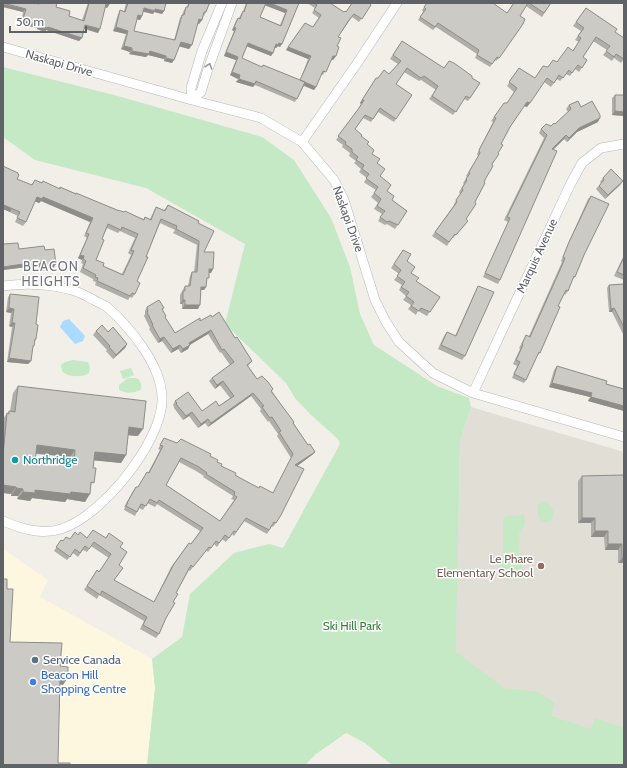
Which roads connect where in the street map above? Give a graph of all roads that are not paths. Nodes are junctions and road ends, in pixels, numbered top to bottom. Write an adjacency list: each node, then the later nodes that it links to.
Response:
1 (222, 3): 5 (street)
2 (232, 3): 5 (street, one-way to 2)
3 (397, 3): 6 (street)
4 (3, 47): 5 (street, Naskapi Drive)
5 (192, 100): 6 (street, Naskapi Drive)
6 (302, 142): 9 (street, Naskapi Drive)
7 (624, 144): 9 (street, Marquis Avenue)
8 (3, 286): 11 (street)
9 (473, 393): 10 (street, Naskapi Drive)
10 (624, 437)
11 (3, 521)

